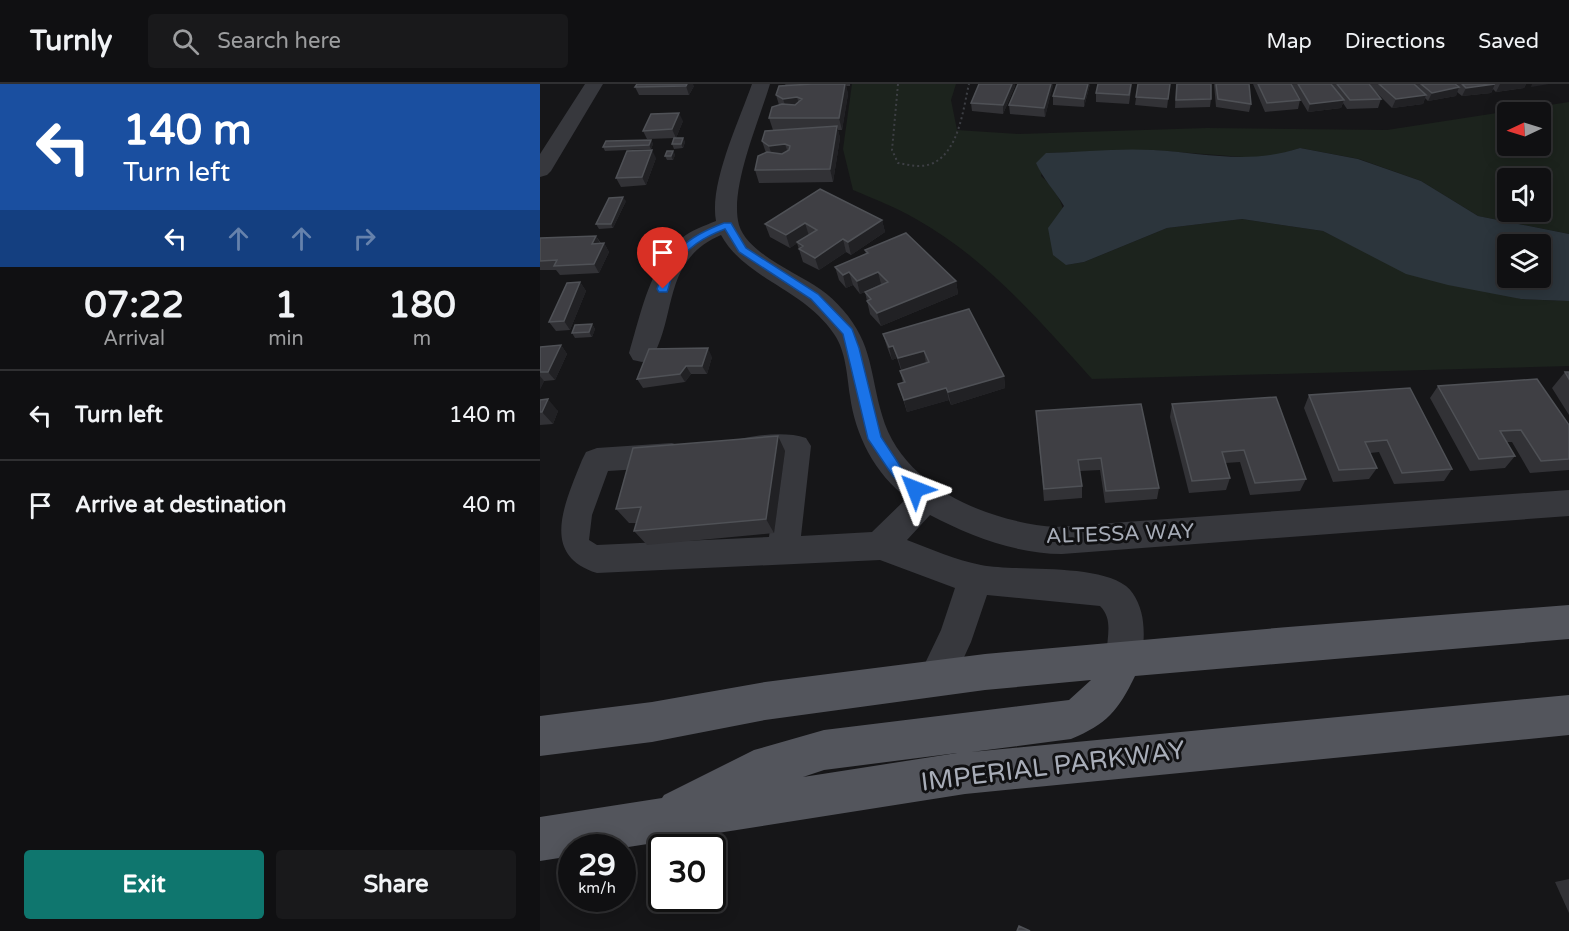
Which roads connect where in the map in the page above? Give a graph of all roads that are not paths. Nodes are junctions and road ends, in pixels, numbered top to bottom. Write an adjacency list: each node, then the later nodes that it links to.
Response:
1 (594, 84): 3 (street)
2 (761, 84): 4 (street, ALTESSA WAY)
3 (540, 171)
4 (727, 225): 5 (street); 6 (street, ALTESSA WAY)
5 (642, 353)
6 (927, 498): 7 (street, ALTESSA WAY); 8 (street)
7 (1569, 503)
8 (880, 546): 9 (street); 10 (street)
9 (783, 551): 9 (street)
10 (975, 578): 12 (street); 13 (street)
11 (1569, 622): 12 (main road)
12 (1124, 660): 13 (main road); 16 (main road)
13 (936, 678): 15 (main road)
14 (1569, 715): 16 (main road, IMPERIAL PARKWAY)
15 (540, 736)
16 (657, 822): 17 (main road, IMPERIAL PARKWAY)
17 (540, 839)

